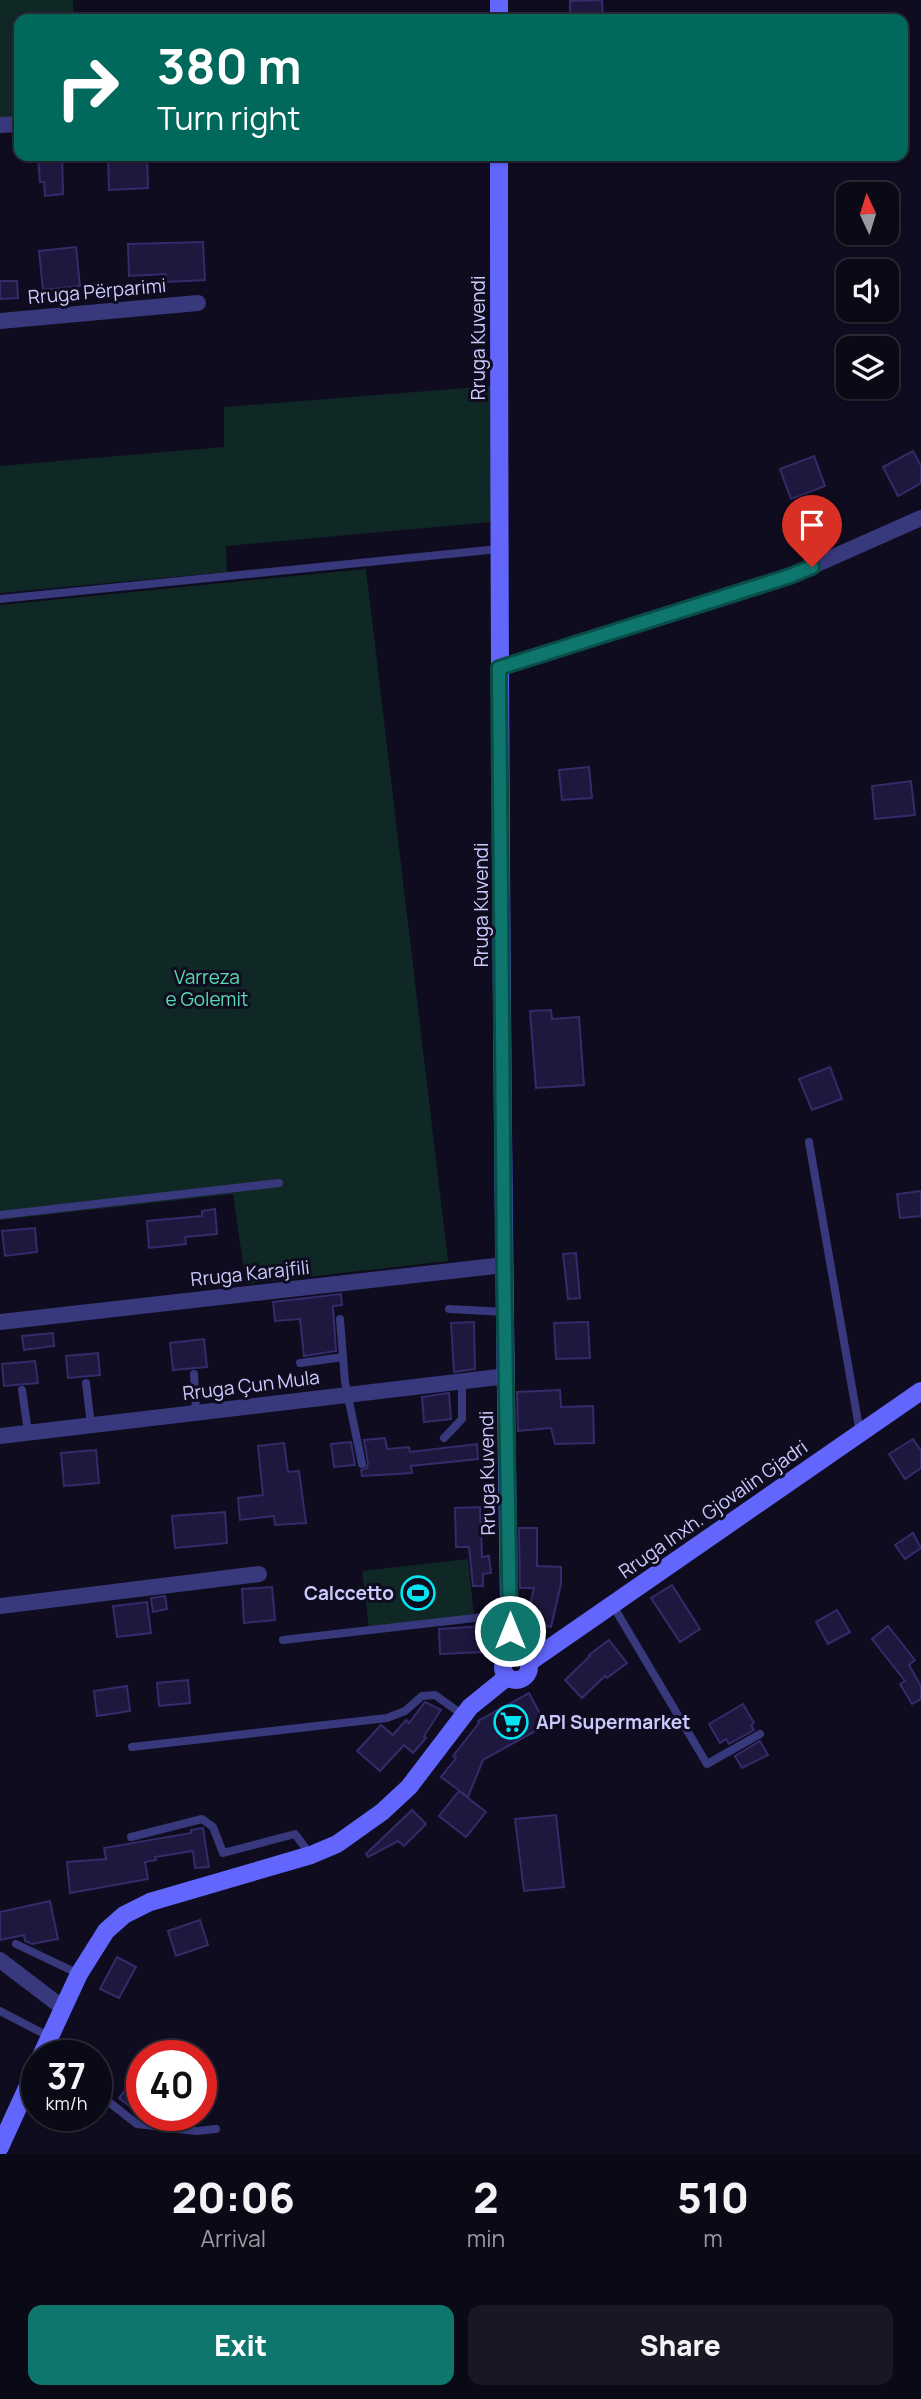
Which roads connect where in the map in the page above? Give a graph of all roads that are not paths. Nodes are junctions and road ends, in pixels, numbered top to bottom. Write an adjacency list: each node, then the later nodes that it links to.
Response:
1 (499, 161): 5 (street, Rruga Kuvendi)
2 (198, 303): 3 (street, Rruga Përparimi)
3 (0, 321)
4 (921, 518): 7 (street)
5 (499, 549): 6 (lane); 7 (street, Rruga Kuvendi)
6 (0, 599)
7 (499, 668): 11 (street, Rruga Kuvendi)
8 (809, 1142): 28 (lane)
9 (279, 1183): 10 (lane)
10 (0, 1215)
11 (504, 1265): 13 (street, Rruga Kuvendi); 15 (street, Rruga Karajfili)
12 (449, 1309): 13 (lane)
13 (505, 1312): 19 (street, Rruga Kuvendi)
14 (340, 1320): 16 (lane)
15 (0, 1322)
16 (343, 1357): 17 (lane); 24 (lane)
17 (300, 1363)
18 (194, 1374): 25 (lane)
19 (507, 1376): 20 (street, Rruga Çun Mula); 35 (street, Rruga Kuvendi)
20 (462, 1381): 24 (street, Rruga Çun Mula); 30 (lane)
21 (86, 1383): 26 (lane)
22 (22, 1390): 27 (lane)
23 (921, 1391): 28 (street, Rruga Inxh. Gjovalin Gjadri)
24 (349, 1394): 25 (street, Rruga Çun Mula); 31 (lane)
25 (196, 1413): 26 (street, Rruga Çun Mula)
26 (91, 1425): 27 (street, Rruga Çun Mula)
27 (28, 1433): 29 (street, Rruga Çun Mula)
28 (860, 1433): 33 (street, Rruga Inxh. Gjovalin Gjadri)
29 (0, 1436)
30 (444, 1438)
31 (362, 1464)
32 (259, 1574): 34 (street)
33 (612, 1604): 38 (street, Rruga Inxh. Gjovalin Gjadri); 41 (lane)
34 (0, 1606)
35 (510, 1614): 36 (lane); 37 (street, Rruga Kuvendi)
36 (284, 1640)
37 (510, 1655): 38 (street); 39 (street)
38 (528, 1663): 39 (street)
39 (507, 1677): 40 (street)
40 (463, 1715): 42 (lane); 44 (street)
41 (760, 1734)
42 (132, 1747)
43 (131, 1837): 44 (lane)
44 (311, 1855): 47 (street)
45 (16, 1944): 47 (lane)
46 (0, 1960): 48 (street)
47 (79, 1974): 48 (street)
48 (63, 2008): 50 (street)
49 (0, 2011): 50 (lane)
50 (50, 2037): 51 (street)
51 (49, 2040)
52 (21, 2099): 55 (street)
53 (112, 2104): 54 (lane)
54 (126, 2115)
55 (1, 2140)

